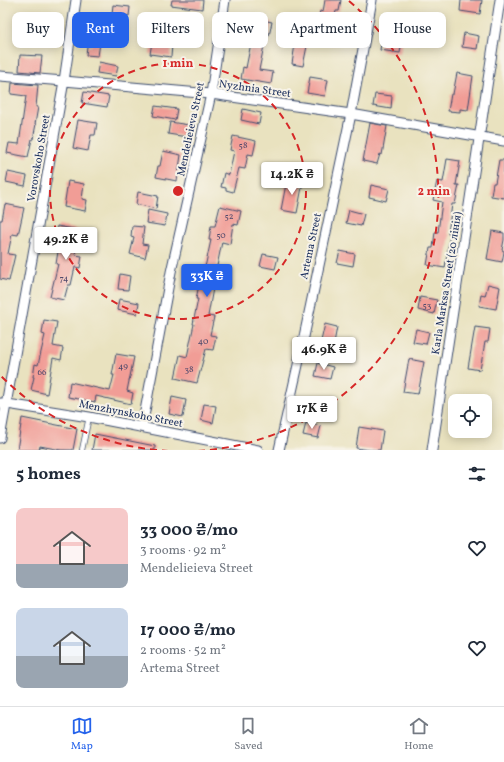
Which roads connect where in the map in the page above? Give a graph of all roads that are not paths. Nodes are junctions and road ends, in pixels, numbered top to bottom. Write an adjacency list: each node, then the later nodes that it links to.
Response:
1 (76, 0): 6 (street, Vorovskoho Street)
2 (225, 0): 7 (street, Mendelieieva Street)
3 (372, 0): 8 (street, Artema Street)
4 (500, 0): 9 (street, Karla Marksa Street (20 лiнiя))
5 (0, 76): 6 (street, Nyzhnia Street)
6 (64, 81): 7 (street, Nyzhnia Street); 11 (street, Vorovskoho Street)
7 (211, 94): 8 (street, Nyzhnia Street); 13 (street, Mendelieieva Street)
8 (351, 114): 9 (street, Nyzhnia Street); 17 (street, Artema Street)
9 (480, 137): 10 (street, Nyzhnia Street); 18 (street, Karla Marksa Street (20 лiнiя))
10 (504, 141)
11 (3, 404): 12 (street, Menzhynskoho Street); 14 (street, Vorovskoho Street)
12 (89, 417): 13 (street, Menzhynskoho Street); 15 (lane)
13 (142, 427): 16 (street, Menzhynskoho Street)
14 (0, 438)
15 (82, 450)
16 (258, 450)
17 (279, 450)
18 (432, 450)

